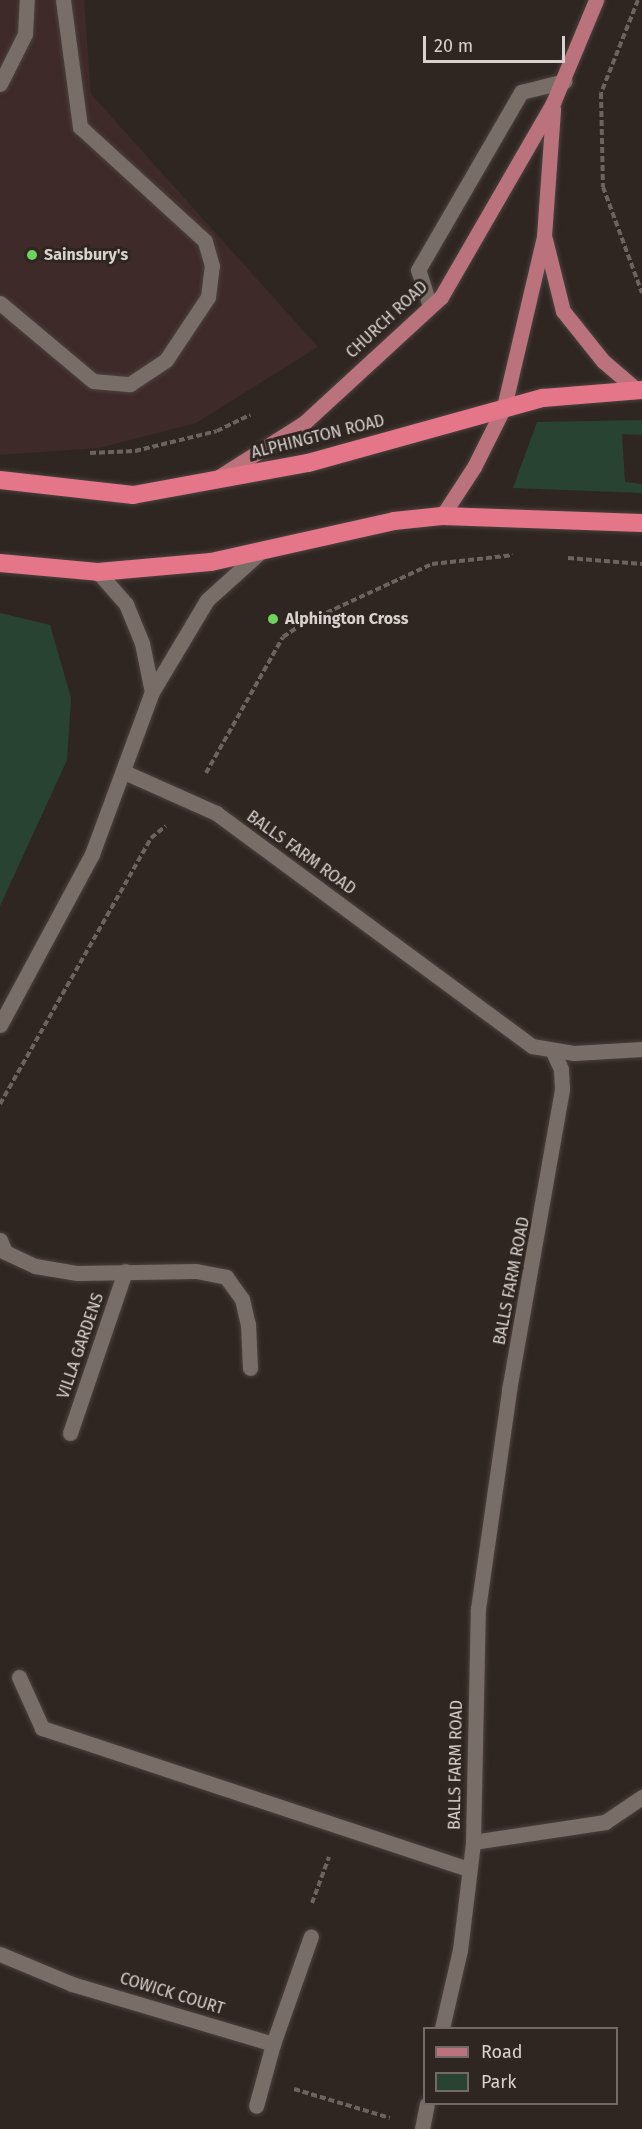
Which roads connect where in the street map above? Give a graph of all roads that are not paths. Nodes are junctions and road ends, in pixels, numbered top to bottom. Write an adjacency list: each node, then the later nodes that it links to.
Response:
1 (27, 0): 5 (street)
2 (63, 0): 8 (street)
3 (596, 0): 4 (main road, CHURCH ROAD)
4 (565, 81): 6 (main road, CHURCH ROAD); 9 (street)
5 (0, 84)
6 (554, 103): 7 (main road, CHURCH ROAD); 9 (main road, CHURCH ROAD)
7 (544, 236): 10 (main road); 11 (main road, CHURCH ROAD)
8 (0, 303)
9 (430, 306): 13 (main road, CHURCH ROAD)
10 (639, 390): 11 (highway, ALPHINGTON ROAD)
11 (504, 407): 13 (highway, ALPHINGTON ROAD); 14 (main road, CHURCH ROAD)
12 (0, 480): 13 (highway, ALPHINGTON ROAD)
13 (209, 483)
14 (442, 516): 15 (highway); 16 (highway)
15 (642, 523)
16 (259, 553): 18 (highway); 19 (street)
17 (0, 563): 18 (highway)
18 (98, 572): 19 (street)
19 (152, 692): 20 (street)
20 (124, 772): 21 (street); 23 (street, BALLS FARM ROAD)
21 (0, 1025)
22 (642, 1049): 23 (street)
23 (553, 1052): 30 (street, BALLS FARM ROAD)
24 (0, 1240): 25 (street)
25 (125, 1271): 26 (street); 27 (street, VILLA GARDENS)
26 (250, 1368)
27 (70, 1433)
28 (19, 1677): 31 (street)
29 (642, 1797): 30 (street)
30 (473, 1842): 31 (street, BALLS FARM ROAD)
31 (468, 1869): 34 (street, BALLS FARM ROAD)
32 (311, 1936): 35 (street)
33 (0, 1954): 35 (street, COWICK COURT)
34 (442, 2027)
35 (273, 2044): 37 (street)
36 (427, 2105): 38 (street)
37 (256, 2106)
38 (422, 2129)

